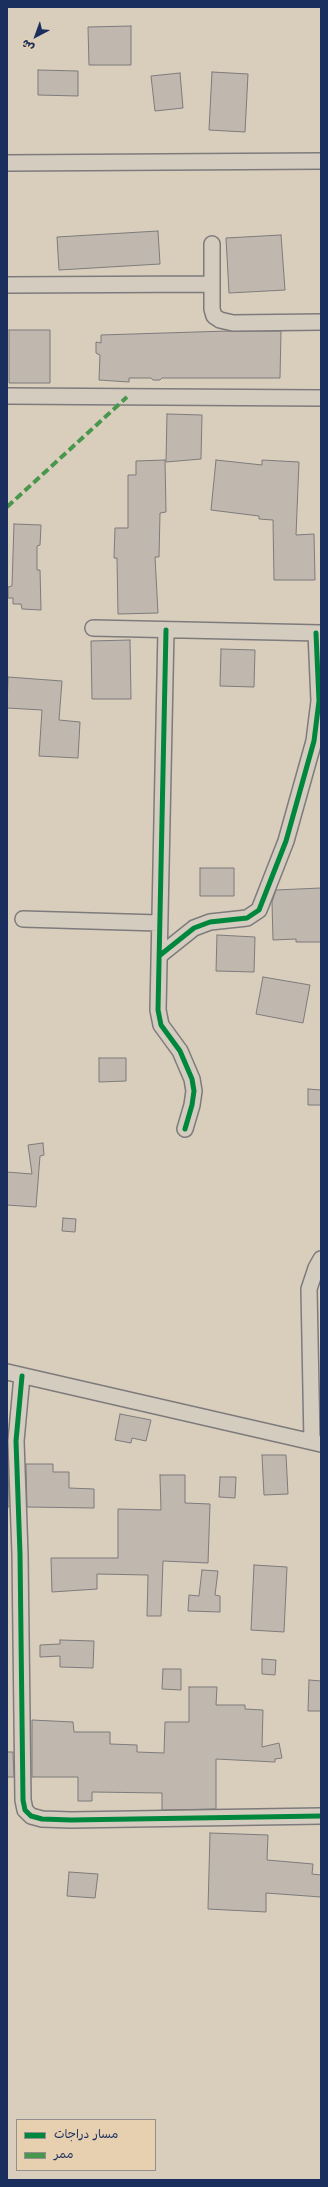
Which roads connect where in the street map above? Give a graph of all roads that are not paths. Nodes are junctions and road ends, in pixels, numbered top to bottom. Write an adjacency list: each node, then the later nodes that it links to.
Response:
1 (321, 161): 2 (street)
2 (7, 163)
3 (212, 244): 4 (street)
4 (212, 284): 5 (street); 6 (street)
5 (7, 286)
6 (321, 322)
7 (7, 396): 8 (street)
8 (321, 398)
9 (93, 628): 10 (street)
10 (166, 630): 11 (street); 13 (street)
11 (318, 633): 14 (street)
12 (23, 919): 13 (street)
13 (159, 923): 14 (street)
14 (159, 956): 15 (street)
15 (185, 1129)
16 (321, 1259): 19 (street)
17 (7, 1372): 18 (street)
18 (22, 1376): 19 (street); 20 (street)
19 (317, 1443)
20 (321, 1816)

